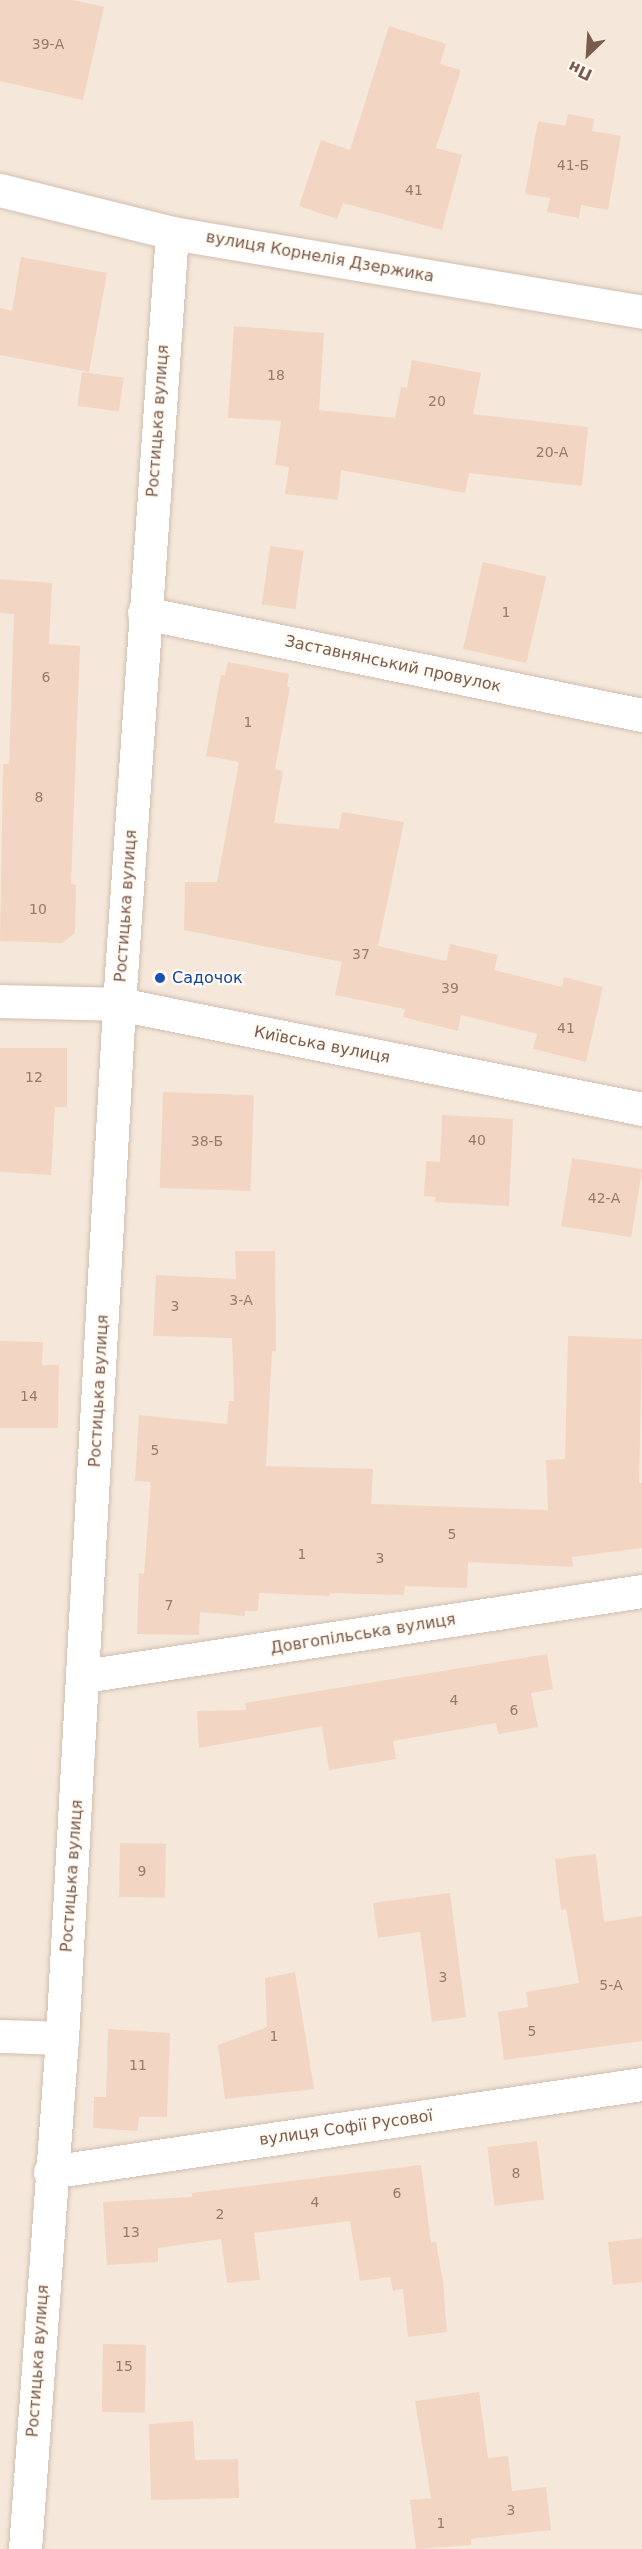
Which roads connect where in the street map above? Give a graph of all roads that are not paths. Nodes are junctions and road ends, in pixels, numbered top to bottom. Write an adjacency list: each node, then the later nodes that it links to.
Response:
1 (0, 190): 2 (street, вулиця Корнелія Дзержика)
2 (172, 233): 3 (street, вулиця Корнелія Дзержика); 4 (street, Ростицька вулиця)
3 (642, 312)
4 (144, 614): 5 (street, Заставнянський провулок); 7 (street, Ростицька вулиця)
5 (642, 715)
6 (0, 1001): 7 (street, Київська вулиця)
7 (119, 1004): 8 (street, Київська вулиця); 10 (street, Ростицька вулиця)
8 (642, 1109)
9 (642, 1591): 10 (street, Довгопільська вулиця)
10 (84, 1676): 12 (street, Ростицька вулиця)
11 (0, 2036): 12 (street)
12 (62, 2038): 14 (street, Ростицька вулиця)
13 (642, 2084): 14 (street, вулиця Софії Русової)
14 (50, 2172): 15 (street, Ростицька вулиця)
15 (25, 2549)

